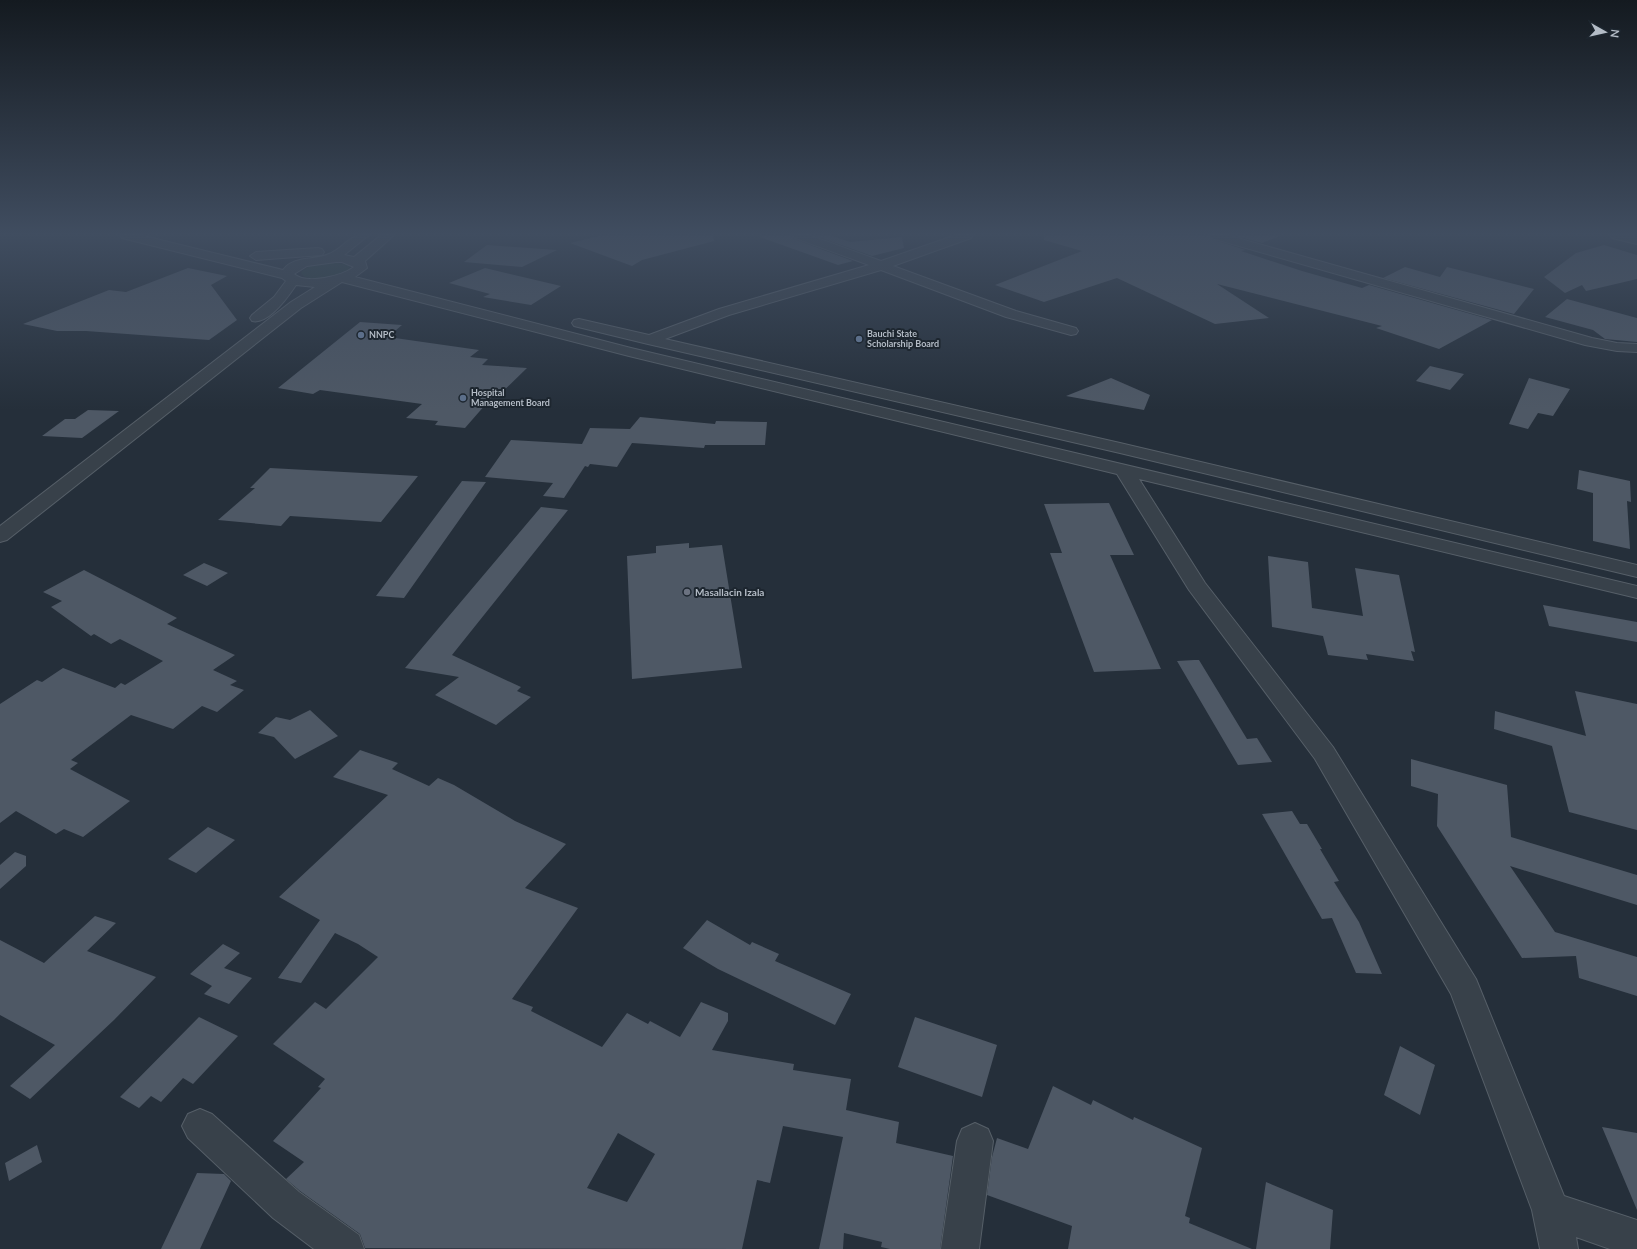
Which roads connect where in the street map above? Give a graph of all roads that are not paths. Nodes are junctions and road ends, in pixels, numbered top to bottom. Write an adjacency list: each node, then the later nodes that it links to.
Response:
1 (282, 293): 12 (street)
2 (323, 293): 13 (street)
3 (390, 293): 11 (street)
4 (465, 293): 9 (street)
5 (787, 293): 9 (street)
6 (954, 293): 8 (street)
7 (1419, 293): 10 (street)
8 (1070, 331)
9 (648, 340): 14 (street)
10 (1637, 348)
11 (1124, 470): 15 (street); 18 (street)
12 (0, 522)
13 (0, 536)
14 (1637, 571)
15 (1637, 592)
16 (200, 1126): 20 (street)
17 (975, 1141): 21 (street)
18 (1551, 1210): 19 (street); 22 (street)
19 (1637, 1239)
20 (345, 1249)
21 (960, 1249)
22 (1559, 1249)

